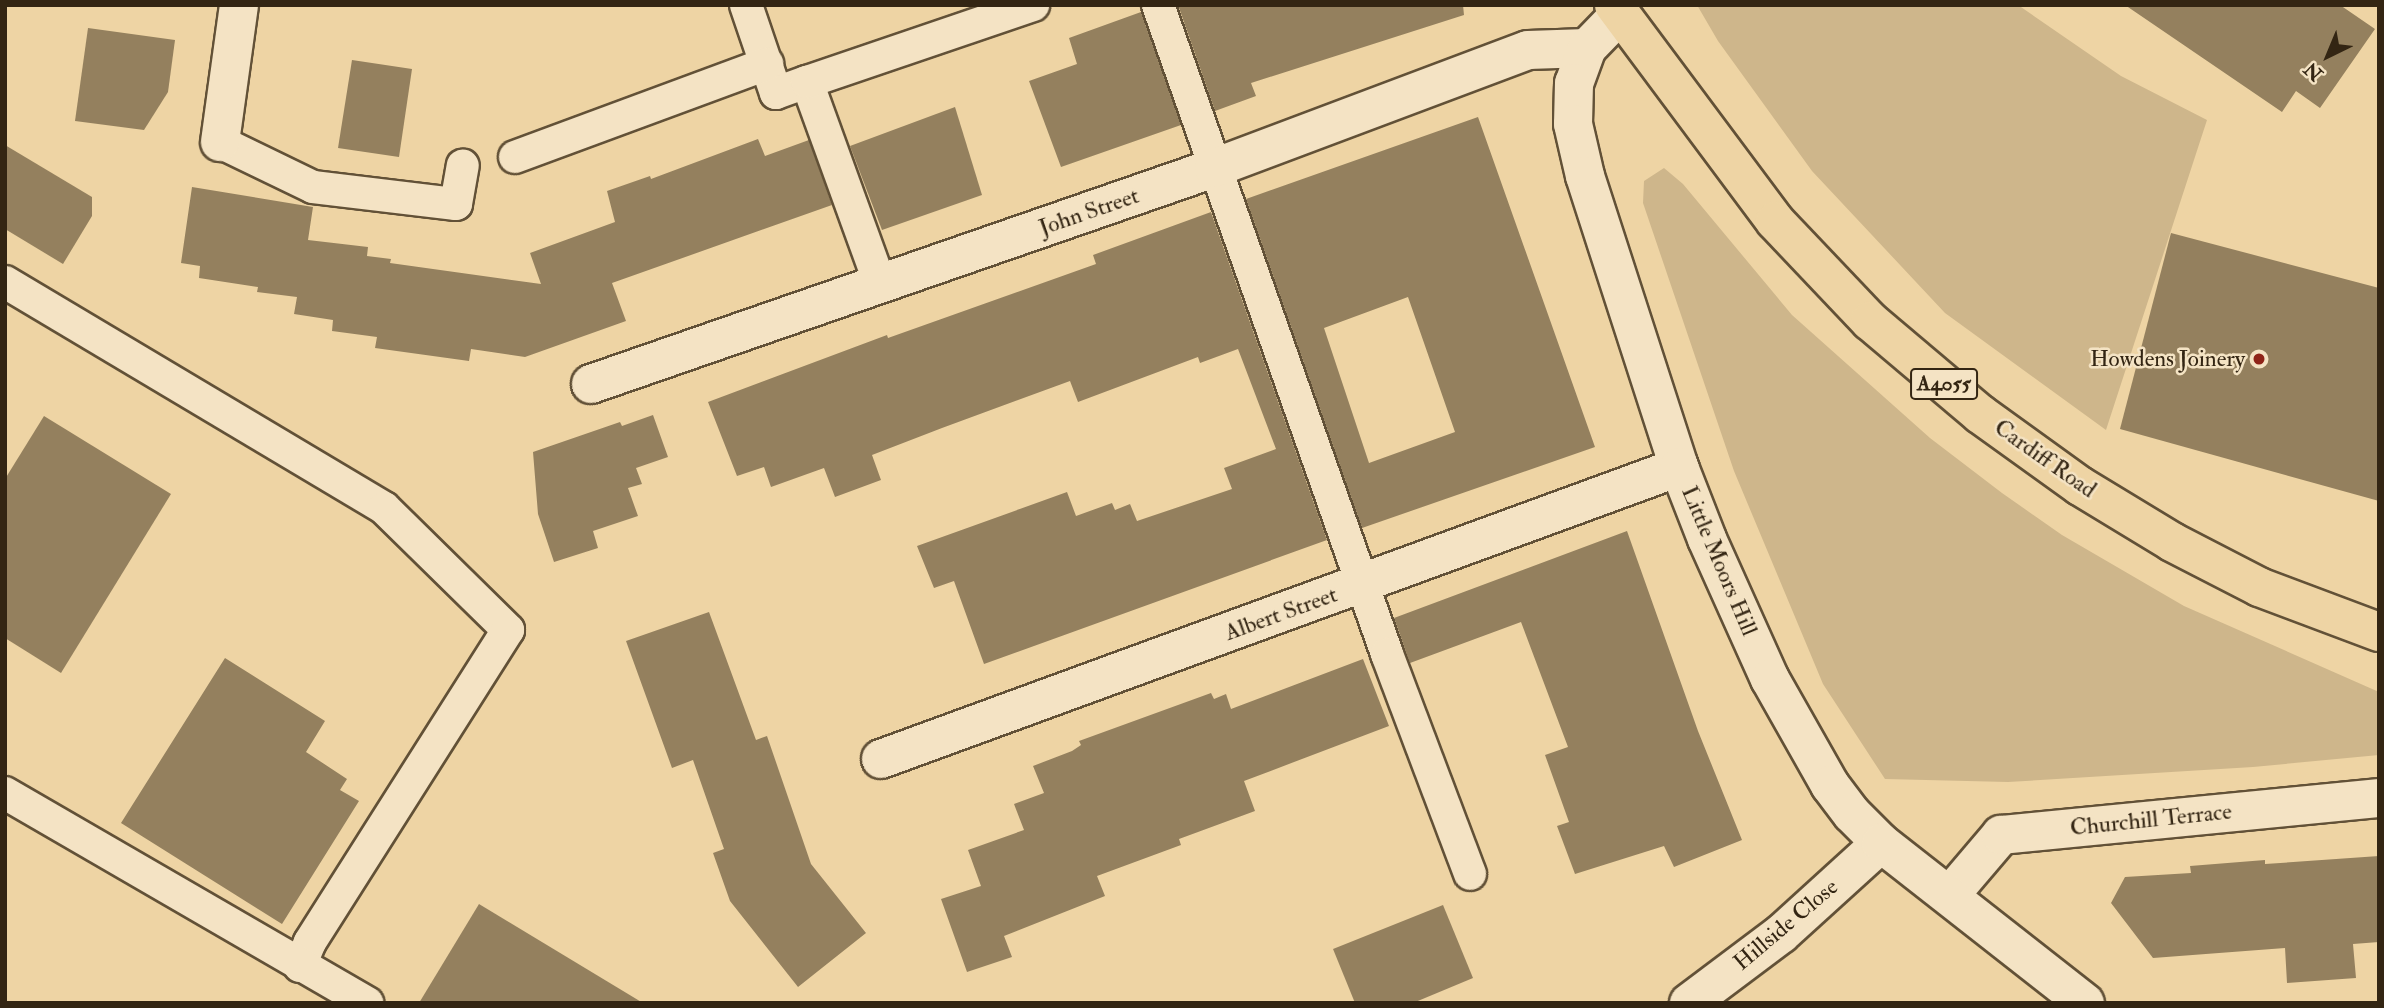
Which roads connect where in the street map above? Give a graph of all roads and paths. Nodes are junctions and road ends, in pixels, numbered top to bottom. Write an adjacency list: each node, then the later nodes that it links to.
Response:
1 (239, 5): 9 (street)
2 (746, 5): 7 (lane)
3 (1033, 5): 8 (lane)
4 (1158, 5): 12 (lane)
5 (1617, 10): 6 (street, Little Moors Hill); 18 (main road, Cardiff Road / A4055)
6 (1587, 48): 12 (street, John Street); 16 (street, Little Moors Hill)
7 (767, 64): 8 (lane); 10 (lane)
8 (807, 82): 14 (lane)
9 (220, 142): 11 (lane)
10 (515, 157)
11 (463, 166)
12 (1214, 168): 14 (street, John Street); 17 (lane)
13 (5, 282): 25 (lane)
14 (880, 284): 15 (street, John Street)
15 (591, 384)
16 (1679, 467): 17 (street, Albert Street); 22 (street, Little Moors Hill)
17 (1362, 585): 19 (street, Albert Street); 23 (lane)
18 (2379, 632)
19 (881, 759)
20 (5, 793): 25 (lane)
21 (2379, 799): 24 (street, Churchill Terrace)
22 (1881, 843): 24 (street, Little Moors Hill); 27 (street, Hillside Close)
23 (1470, 874)
24 (1950, 895): 28 (street, Little Moors Hill)
25 (300, 966): 26 (lane)
26 (367, 1003)
27 (1689, 1003)
28 (2085, 1003)

